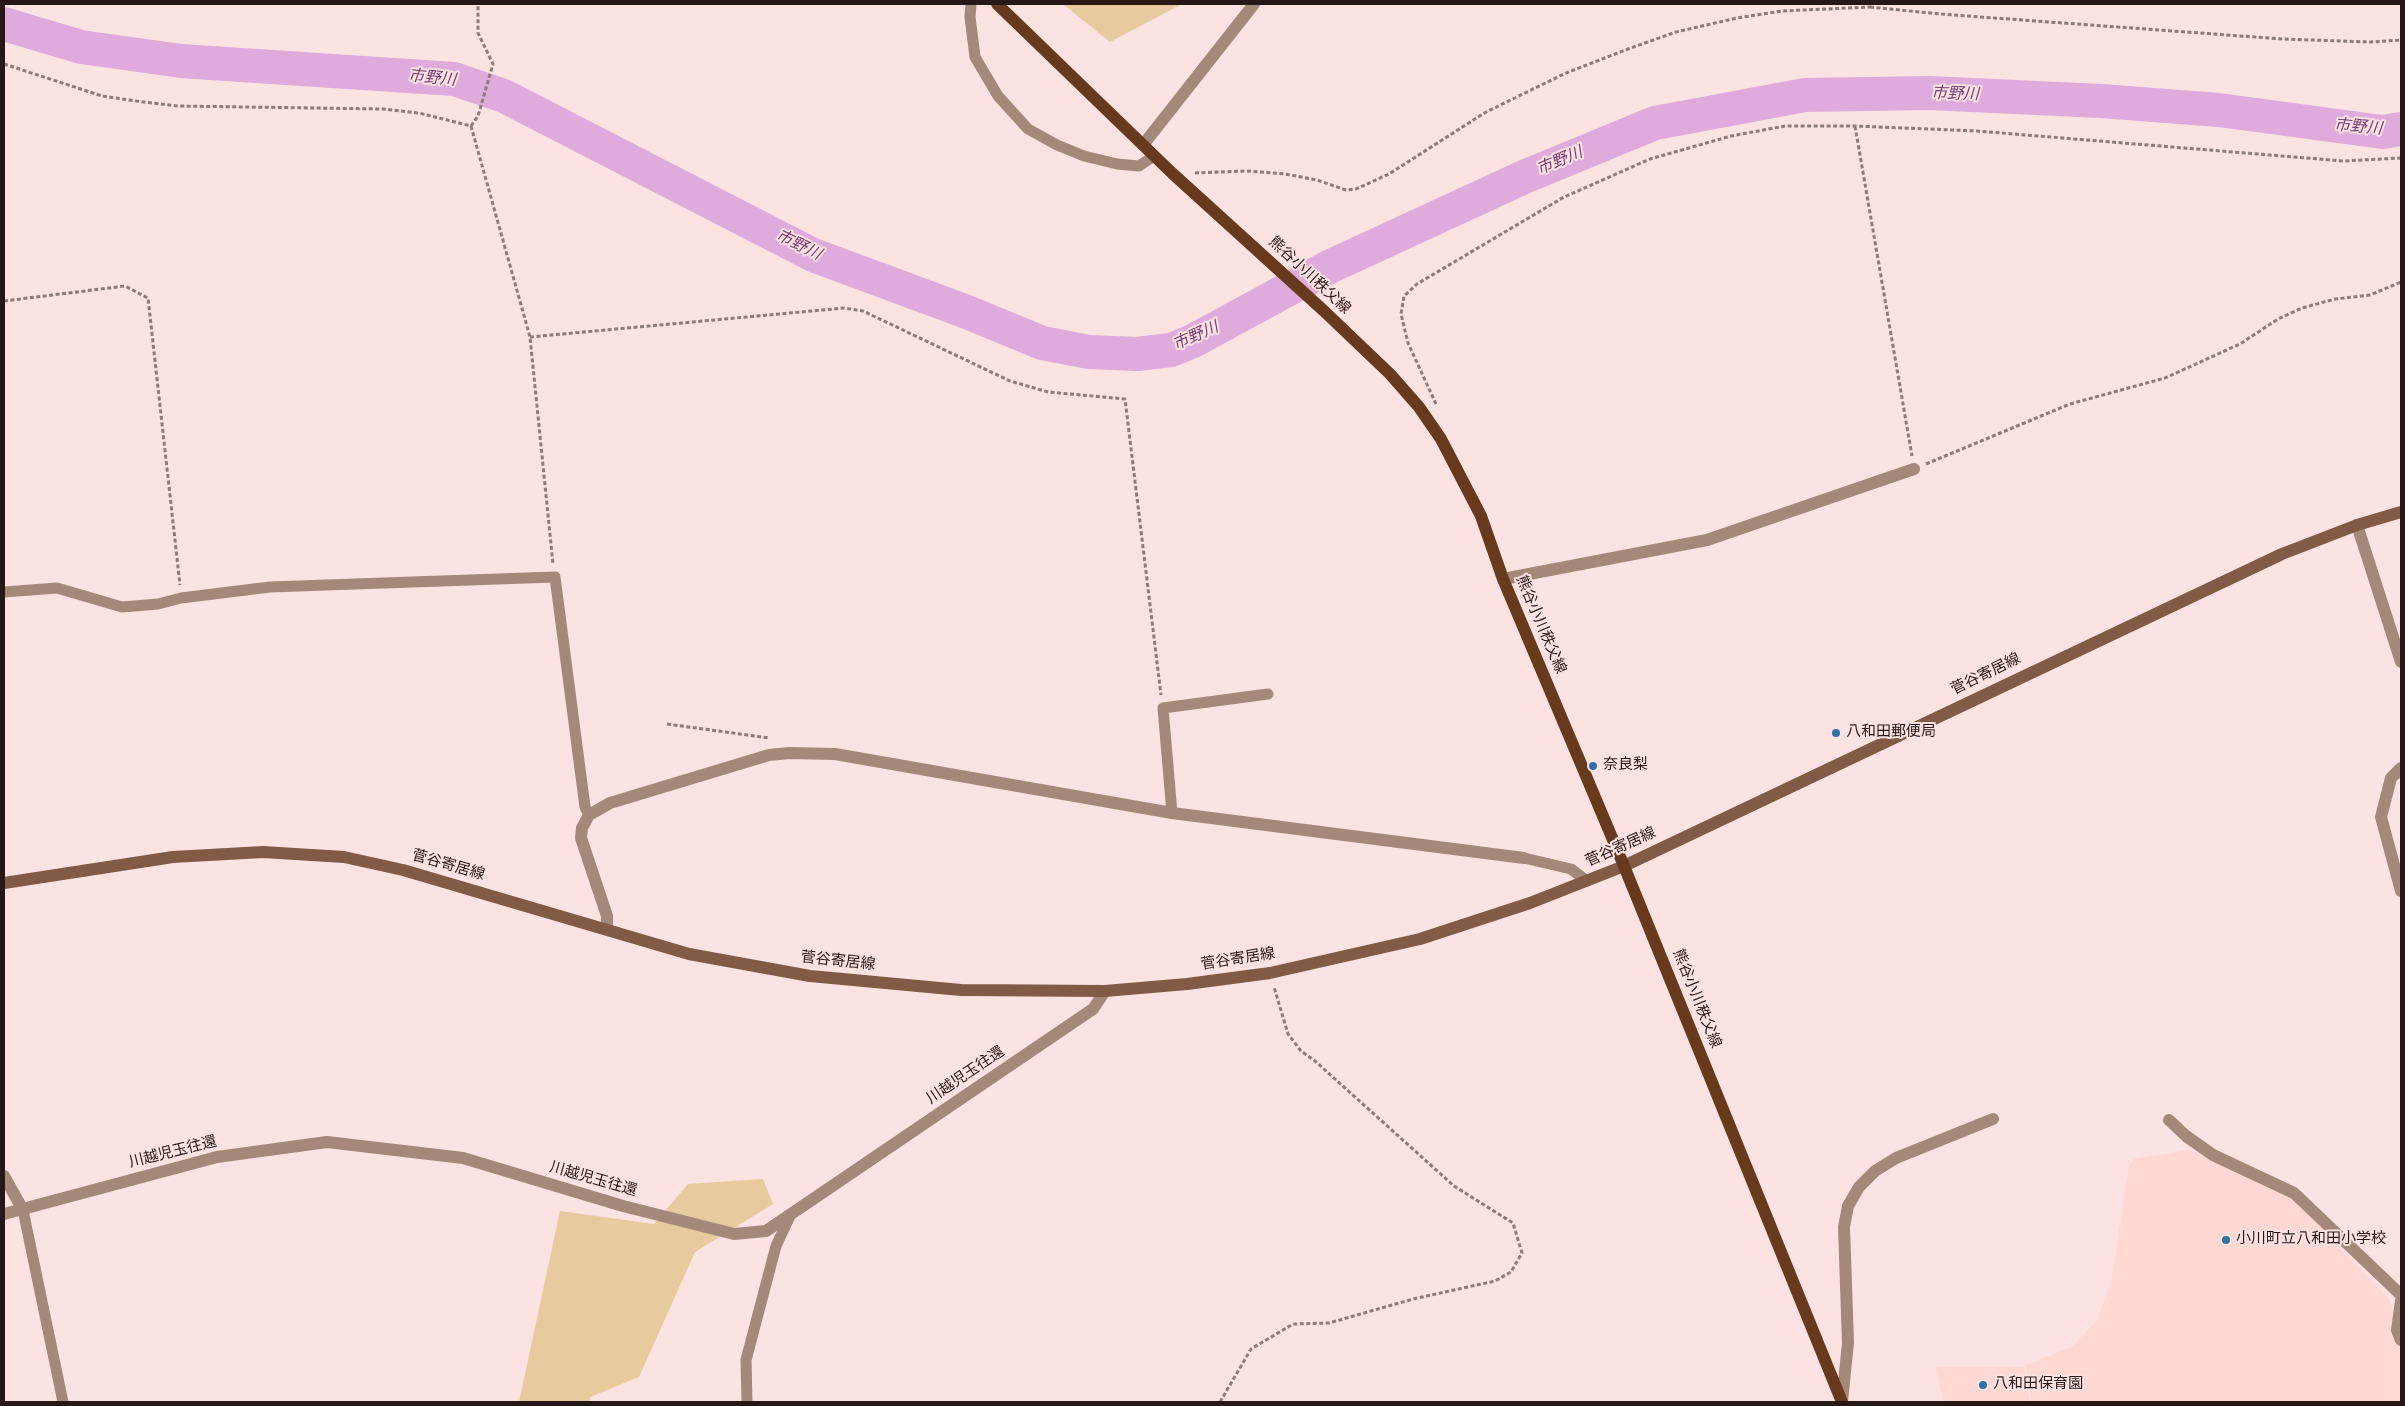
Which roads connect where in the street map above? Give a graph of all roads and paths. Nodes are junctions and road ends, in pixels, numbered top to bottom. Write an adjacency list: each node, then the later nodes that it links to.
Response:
1 (478, 4): 8 (path)
2 (971, 4): 11 (lane)
3 (997, 4): 10 (main road, 熊谷小川秩父線)
4 (1254, 4): 10 (street)
5 (1870, 5): 6 (path); 13 (path)
6 (2401, 40)
7 (4, 64): 8 (path)
8 (471, 126): 16 (path)
9 (1855, 126): 12 (path); 17 (path); 18 (path)
10 (1143, 145): 11 (main road, 熊谷小川秩父線)
11 (1154, 156): 13 (main road, 熊谷小川秩父線)
12 (2401, 158)
13 (1172, 173): 22 (main road, 熊谷小川秩父線)
14 (2401, 282): 18 (path)
15 (4, 301): 24 (path)
16 (530, 337): 21 (path); 27 (path)
17 (1437, 410)
18 (1913, 464): 22 (street)
19 (2401, 512): 20 (main road, 菅谷寄居線)
20 (2357, 524): 25 (street); 34 (main road, 菅谷寄居線)
21 (554, 577): 24 (lane); 32 (lane)
22 (1503, 579): 34 (main road, 熊谷小川秩父線)
23 (4, 592): 24 (lane)
24 (181, 598)
25 (2401, 662)
26 (1268, 694): 27 (lane)
27 (1163, 708): 31 (lane)
28 (667, 724): 29 (path)
29 (769, 738)
30 (2401, 768): 37 (street)
31 (1172, 813): 32 (street); 33 (street)
32 (589, 815): 38 (street)
33 (1524, 858): 35 (lane)
34 (1624, 866): 35 (main road, 菅谷寄居線); 53 (main road, 熊谷小川秩父線)
35 (1587, 880): 39 (main road, 菅谷寄居線)
36 (4, 883): 38 (main road, 菅谷寄居線)
37 (2401, 891)
38 (607, 928): 40 (main road, 菅谷寄居線)
39 (1270, 973): 40 (main road, 菅谷寄居線); 52 (path)
40 (1105, 991): 46 (street, 川越児玉往還)
41 (1993, 1119): 53 (street)
42 (2169, 1120): 47 (street)
43 (4, 1176): 44 (street)
44 (23, 1210): 45 (street, 川越児玉往還); 46 (street, 川越児玉往還); 50 (lane)
45 (4, 1214)
46 (790, 1214): 51 (lane)
47 (2401, 1295)
48 (2401, 1301): 49 (street)
49 (2401, 1340)
50 (63, 1402)
51 (746, 1402)
52 (1220, 1402)
53 (1842, 1402)

